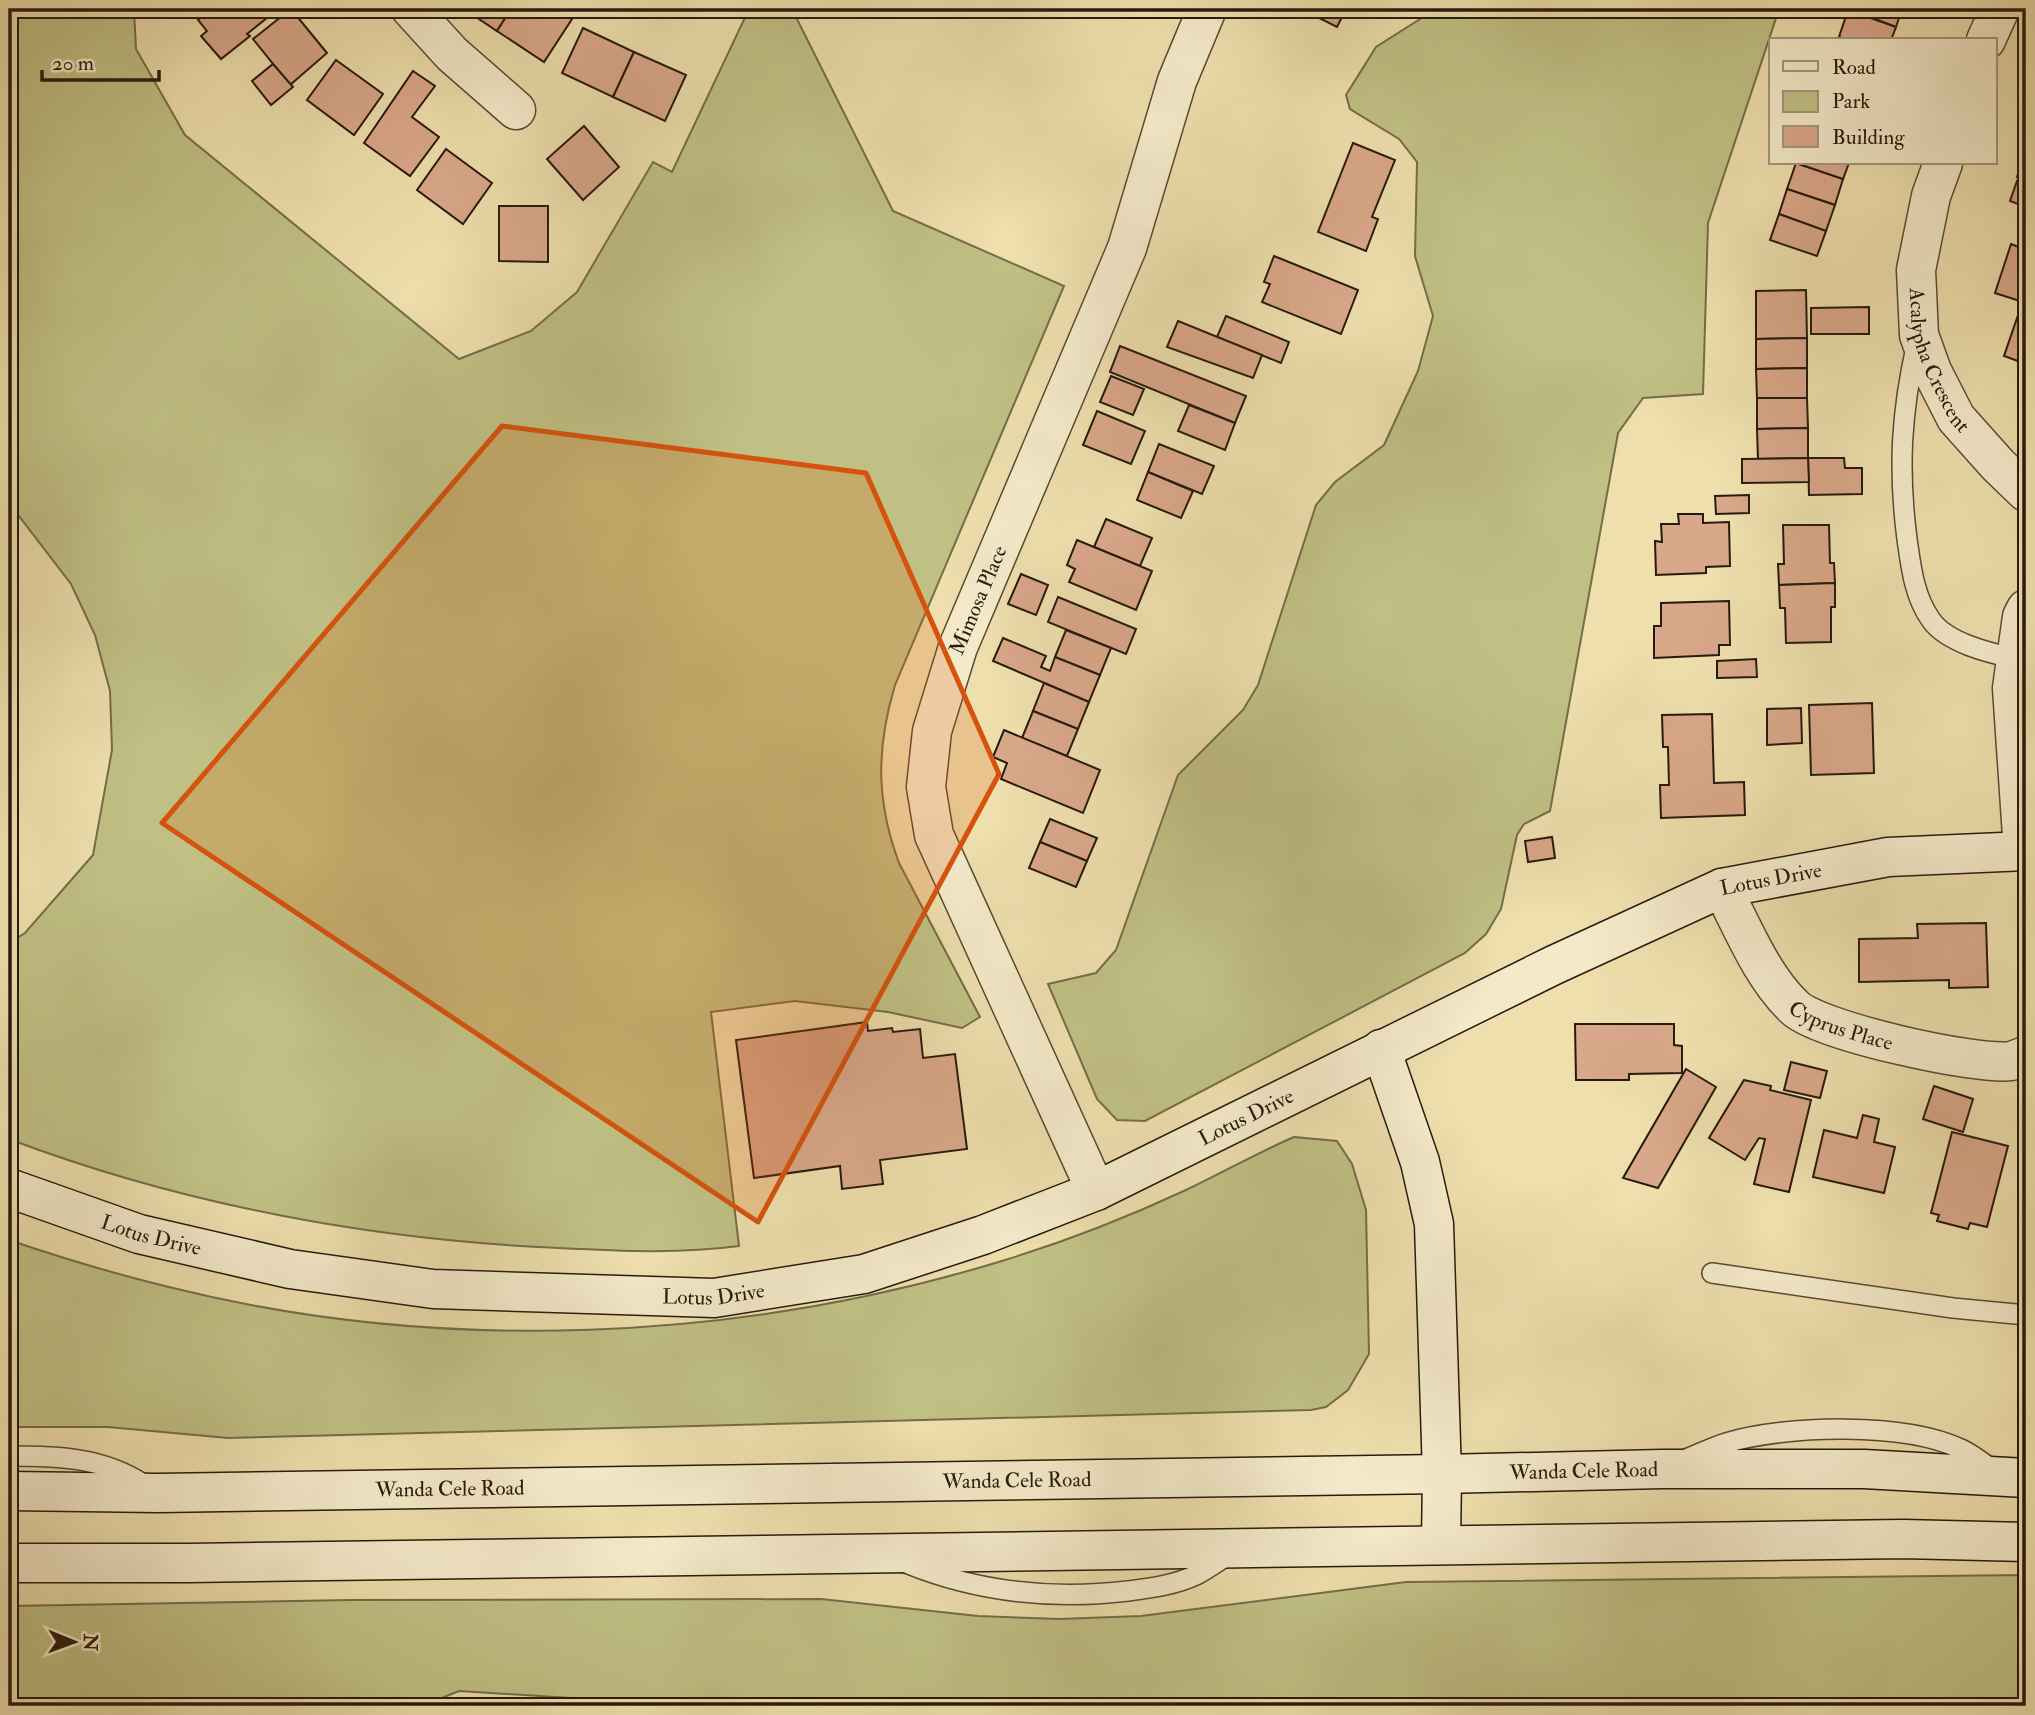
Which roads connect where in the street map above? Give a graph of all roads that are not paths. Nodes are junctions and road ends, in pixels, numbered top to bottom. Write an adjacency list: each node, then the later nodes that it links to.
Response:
1 (411, 9): 5 (street)
2 (1207, 9): 16 (street, Mimosa Place)
3 (2000, 9): 4 (street)
4 (1987, 38)
5 (516, 110)
6 (1943, 164): 7 (street, Acalypha Crescent)
7 (1919, 335): 8 (street, Acalypha Crescent); 10 (lane)
8 (2026, 492)
9 (2026, 609): 10 (street)
10 (2016, 659): 11 (street)
11 (2025, 851): 12 (street, Lotus Drive)
12 (1722, 888): 13 (street, Lotus Drive); 14 (street, Cyprus Place)
13 (1381, 1049): 16 (street, Lotus Drive); 20 (street)
14 (2026, 1056)
15 (9, 1188): 16 (street, Lotus Drive)
16 (1096, 1191)
17 (1712, 1273): 18 (lane)
18 (2026, 1315)
19 (9, 1456): 23 (lane)
20 (1442, 1475): 21 (street, Wanda Cele Road); 23 (street, Wanda Cele Road); 25 (street)
21 (2014, 1477)
22 (9, 1492): 23 (street, Wanda Cele Road)
23 (158, 1493)
24 (2026, 1542): 25 (street)
25 (1441, 1544): 26 (street)
26 (9, 1563)

